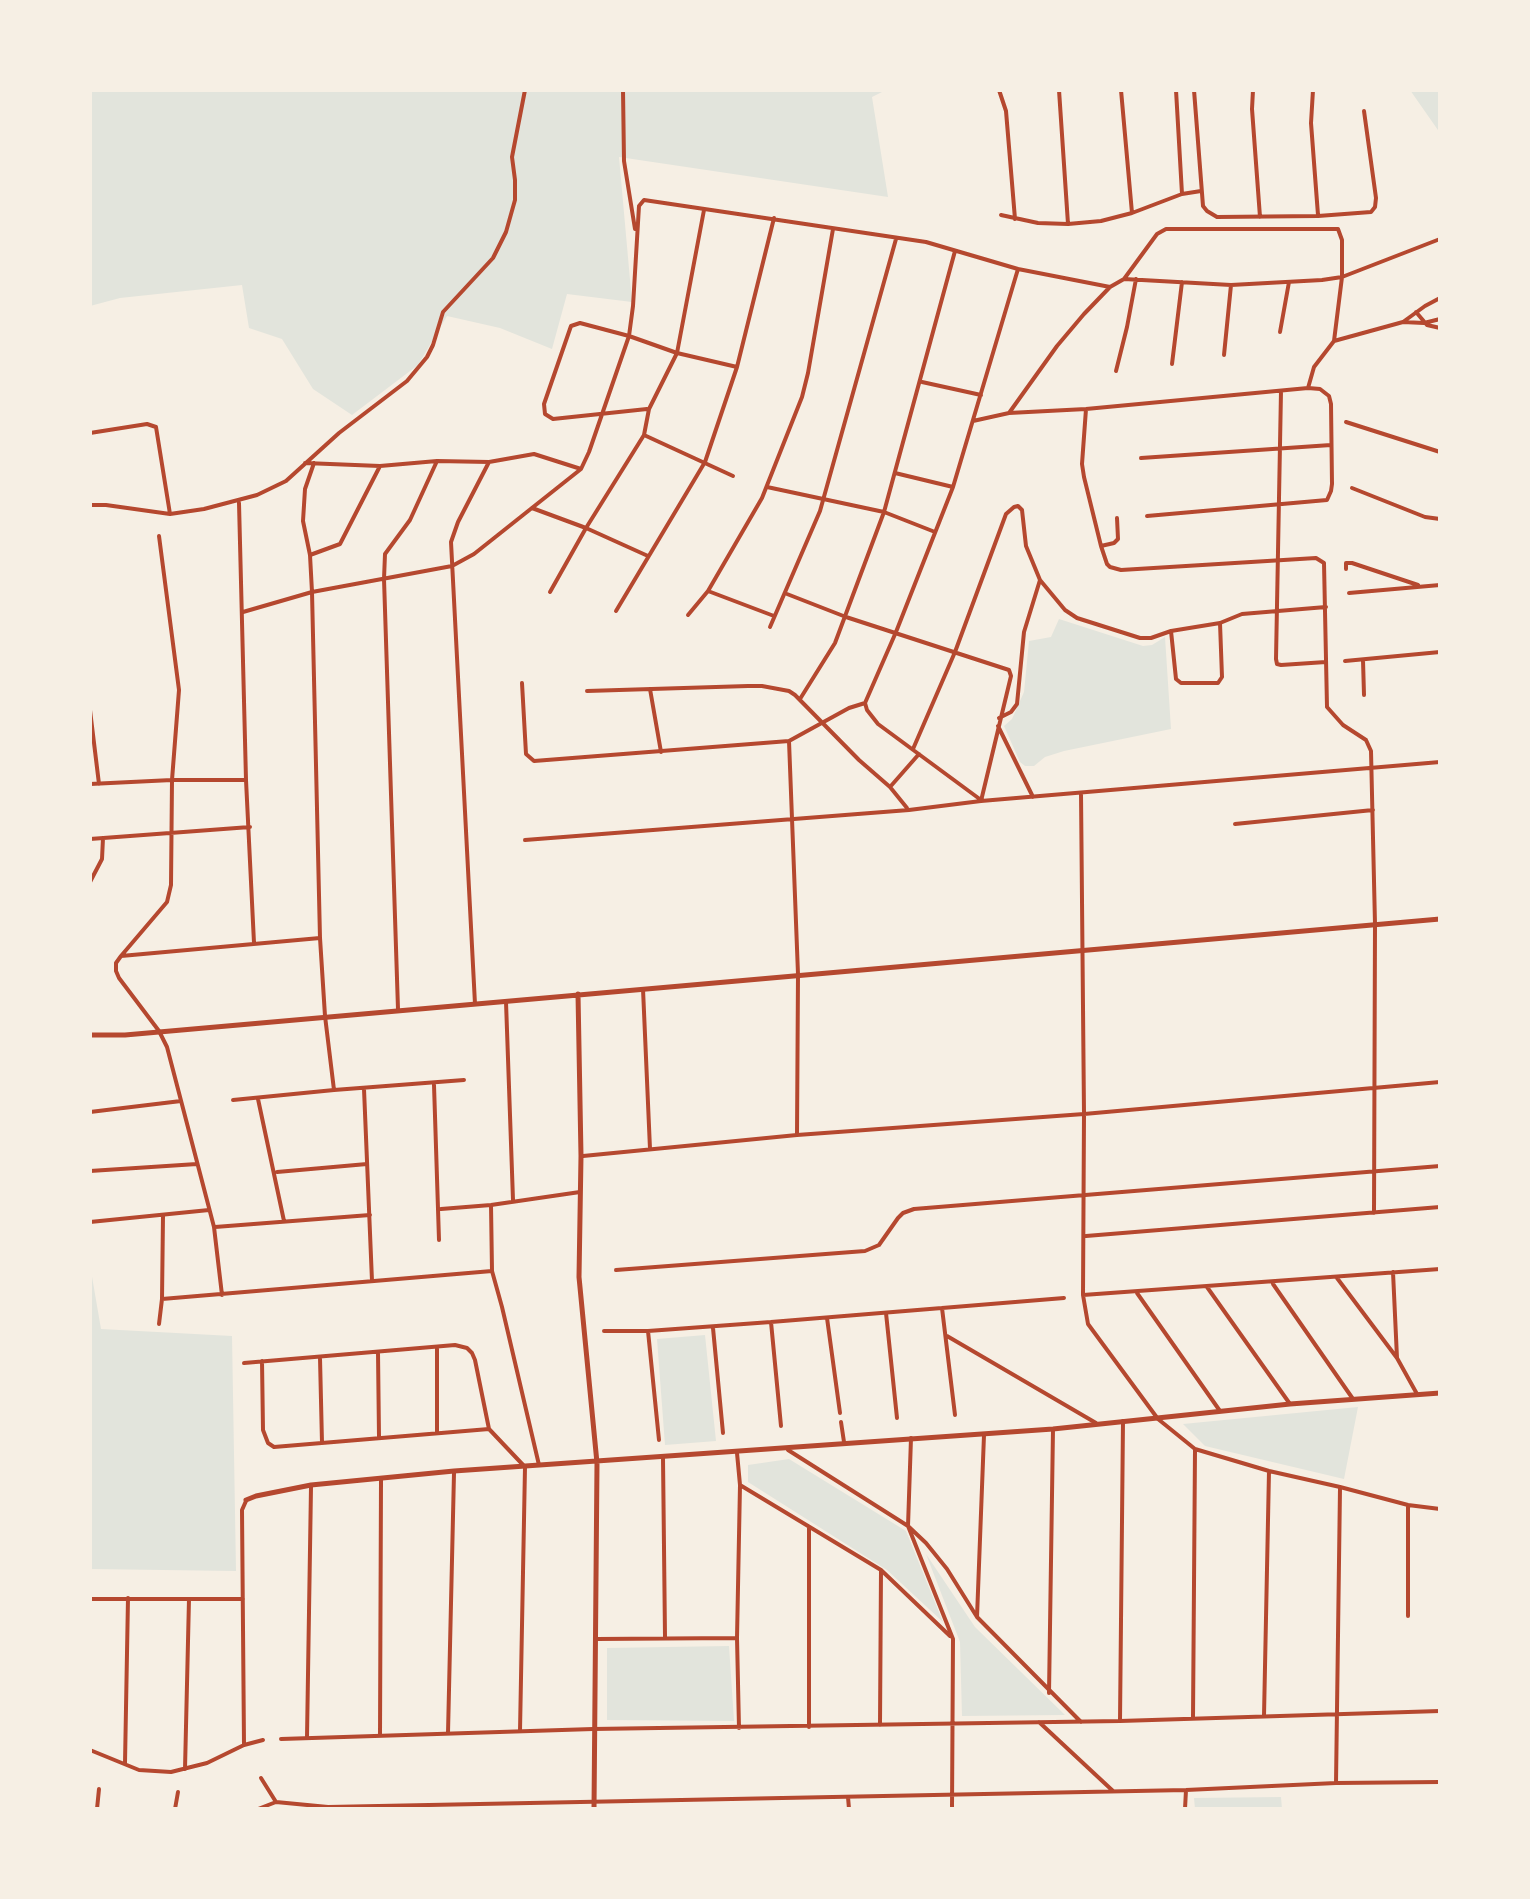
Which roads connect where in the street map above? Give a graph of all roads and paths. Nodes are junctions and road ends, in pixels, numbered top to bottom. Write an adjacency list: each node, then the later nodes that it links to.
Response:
1 (525, 90): 69 (street)
2 (623, 90): 22 (street)
3 (1000, 90): 18 (street)
4 (1059, 90): 20 (street)
5 (1121, 90): 14 (street)
6 (1176, 90): 12 (street)
7 (1194, 90): 11 (street)
8 (1254, 90): 19 (street)
9 (1313, 90): 16 (street)
10 (1364, 111): 16 (street)
11 (1201, 191): 12 (street); 19 (street)
12 (1182, 194): 14 (street)
13 (704, 210): 17 (street); 22 (street); 43 (street)
14 (1132, 213): 20 (street)
15 (1001, 216): 18 (street)
16 (1318, 216): 19 (street)
17 (774, 218): 21 (street); 46 (street)
18 (1015, 218): 20 (street)
19 (1260, 218)
20 (1068, 224)
21 (832, 230): 23 (street); 75 (street)
22 (637, 238): 41 (street)
23 (896, 238): 25 (street); 78 (street)
24 (1440, 239): 27 (street)
25 (955, 251): 26 (street); 48 (street)
26 (1018, 270): 33 (street); 51 (street)
27 (1342, 277): 28 (street); 31 (street); 42 (street)
28 (1124, 279): 29 (street); 33 (street)
29 (1136, 279): 30 (street); 47 (street)
30 (1182, 282): 32 (street); 45 (street)
31 (1289, 282): 32 (street); 40 (street)
32 (1230, 284): 44 (street)
33 (1110, 287): 52 (street)
34 (1440, 298): 35 (street)
35 (1416, 312): 37 (street); 38 (street)
36 (1440, 319): 38 (street)
37 (1403, 322): 38 (street); 42 (street)
38 (1424, 322): 39 (street)
39 (1440, 328)
40 (1280, 332)
41 (629, 336): 43 (street); 55 (street); 55 (street)
42 (1334, 340): 49 (street)
43 (677, 353): 46 (street); 53 (street)
44 (1224, 355)
45 (1172, 364)
46 (737, 367): 68 (street)
47 (1116, 371)
48 (920, 382): 51 (street); 73 (street)
49 (1308, 388): 50 (street); 62 (street)
50 (1281, 390): 54 (street); 63 (street)
51 (981, 394): 58 (street)
52 (1021, 396): 56 (street); 57 (street)
53 (649, 409): 55 (street); 61 (street)
54 (1086, 409): 56 (street); 91 (street)
55 (603, 412): 72 (street)
56 (1027, 412): 57 (street)
57 (1009, 413): 58 (street)
58 (973, 421): 76 (street)
59 (1346, 422): 64 (street)
60 (90, 433): 84 (street)
61 (644, 436): 68 (street); 88 (street)
62 (1330, 445): 63 (street); 81 (street)
63 (1280, 448): 65 (street); 81 (street)
64 (1440, 452)
65 (1141, 458)
66 (436, 461): 67 (street); 71 (street); 97 (street)
67 (489, 462): 72 (street); 95 (street)
68 (705, 462): 74 (street); 93 (street)
69 (305, 463): 70 (street); 79 (street)
70 (314, 463): 71 (street); 92 (street)
71 (380, 466): 92 (street)
72 (580, 468): 82 (street)
73 (895, 473): 76 (street); 83 (street)
74 (734, 476)
75 (767, 487): 78 (street); 101 (street)
76 (953, 487): 89 (street)
77 (1352, 488): 87 (street)
78 (824, 498): 83 (street); 104 (street)
79 (240, 501): 84 (street); 109 (street)
80 (90, 505): 84 (street)
81 (1279, 505): 85 (street); 94 (street)
82 (532, 508): 88 (street); 95 (street)
83 (884, 512): 89 (street); 112 (street)
84 (170, 514)
85 (1147, 516)
86 (1116, 518): 91 (street)
87 (1440, 520)
88 (586, 528): 93 (street); 103 (street)
89 (936, 532): 116 (street)
90 (159, 536): 137 (street)
91 (1101, 546): 94 (street)
92 (310, 555): 102 (street)
93 (648, 556): 108 (street)
94 (1278, 559): 106 (street); 107 (street)
95 (452, 566): 97 (street); 165 (street)
96 (1346, 566): 100 (street)
97 (384, 579): 102 (street); 166 (street)
98 (1040, 580): 115 (street); 117 (street); 129 (street)
99 (1440, 585): 100 (street)
100 (1422, 586): 105 (street)
101 (708, 591): 110 (street); 111 (street)
102 (312, 592): 109 (street); 157 (street)
103 (550, 592)
104 (786, 593): 111 (street); 112 (street)
105 (1349, 593)
106 (1326, 607): 107 (street); 121 (street)
107 (1276, 610): 113 (street); 121 (street)
108 (616, 611)
109 (243, 612): 138 (street)
110 (688, 615)
111 (776, 616): 114 (street)
112 (846, 617): 116 (street); 126 (street)
113 (1220, 624): 115 (street); 115 (street)
114 (770, 627)
115 (1171, 631)
116 (896, 632): 117 (street); 127 (street)
117 (954, 652): 129 (street); 132 (street)
118 (1440, 652): 120 (street)
119 (1346, 660): 120 (street)
120 (1363, 660): 125 (street)
121 (1326, 662): 136 (street)
122 (522, 683): 133 (street)
123 (650, 689): 124 (street); 126 (street); 133 (street)
124 (587, 691)
125 (1364, 695)
126 (800, 699): 141 (street)
127 (865, 703): 131 (street); 132 (street)
128 (90, 710): 140 (street)
129 (999, 718): 130 (street)
130 (998, 726): 143 (street); 144 (street)
131 (789, 741): 133 (street); 147 (street)
132 (913, 749): 134 (street)
133 (661, 752)
134 (919, 754): 141 (street); 144 (street)
135 (1440, 762): 136 (street)
136 (1372, 768): 142 (street); 146 (street)
137 (172, 780): 138 (street); 140 (street); 150 (street)
138 (246, 780): 149 (street)
139 (90, 784): 140 (street)
140 (99, 784)
141 (890, 787): 145 (street)
142 (1081, 793): 143 (street); 159 (street)
143 (1034, 797): 144 (street)
144 (981, 800): 145 (street)
145 (908, 810): 147 (street)
146 (1373, 810): 148 (street); 156 (street)
147 (792, 818): 153 (street); 161 (street)
148 (1235, 824)
149 (250, 828): 150 (street); 158 (street)
150 (172, 832): 151 (street); 160 (street)
151 (103, 838): 152 (street); 154 (street)
152 (90, 839)
153 (525, 840)
154 (90, 882)
155 (1440, 918): 156 (street)
156 (1375, 924): 159 (street); 173 (street)
157 (320, 938): 158 (street); 167 (street)
158 (254, 943): 160 (street)
159 (1083, 949): 161 (street); 180 (street)
160 (121, 956): 168 (street)
161 (798, 974): 162 (street); 181 (street)
162 (643, 988): 163 (street); 182 (street)
163 (578, 994): 164 (street); 183 (street)
164 (506, 1002): 165 (street); 192 (street)
165 (475, 1004): 166 (street)
166 (398, 1010): 167 (street)
167 (325, 1016): 168 (street); 175 (street)
168 (159, 1031): 169 (street); 178 (street)
169 (90, 1034)
170 (464, 1080): 171 (street)
171 (434, 1082): 174 (street); 195 (street)
172 (1440, 1082): 173 (street)
173 (1374, 1087): 180 (street); 189 (street)
174 (364, 1089): 175 (street); 185 (street)
175 (334, 1090): 176 (street)
176 (258, 1098): 177 (street); 188 (street)
177 (233, 1100)
178 (181, 1101): 179 (street); 184 (street)
179 (90, 1112)
180 (1084, 1114): 181 (street); 191 (street)
181 (797, 1135): 182 (street)
182 (650, 1149): 183 (street)
183 (581, 1156): 190 (street)
184 (197, 1164): 187 (street); 196 (street)
185 (366, 1164): 188 (street); 198 (street)
186 (1440, 1166): 189 (street)
187 (90, 1171)
188 (275, 1172): 201 (street)
189 (1374, 1172): 191 (street); 197 (street)
190 (580, 1192): 192 (street); 260 (street)
191 (1084, 1195): 203 (street); 206 (street)
192 (513, 1200): 193 (street)
193 (491, 1205): 195 (street); 207 (street)
194 (1440, 1207): 197 (street)
195 (439, 1209): 204 (street)
196 (209, 1210): 199 (street); 202 (street)
197 (1374, 1212): 203 (street)
198 (370, 1215): 201 (street); 210 (street)
199 (164, 1216): 200 (street); 217 (street)
200 (90, 1222)
201 (284, 1222): 202 (street)
202 (214, 1227): 214 (street)
203 (1084, 1236): 215 (street)
204 (439, 1240)
205 (1440, 1269): 208 (street)
206 (616, 1270)
207 (492, 1272): 210 (street); 261 (street)
208 (1393, 1272): 209 (street); 230 (street)
209 (1336, 1278): 211 (street); 230 (street)
210 (372, 1281): 214 (street)
211 (1272, 1282): 212 (street); 235 (street)
212 (1207, 1288): 213 (street); 236 (street)
213 (1137, 1293): 215 (street); 237 (street)
214 (222, 1294): 217 (street)
215 (1083, 1295): 241 (street)
216 (1064, 1298): 218 (street)
217 (162, 1299): 222 (street)
218 (942, 1308): 219 (street); 226 (street)
219 (886, 1313): 220 (street); 240 (street)
220 (828, 1318): 221 (street); 238 (street)
221 (771, 1322): 223 (street); 245 (street)
222 (159, 1324)
223 (712, 1326): 225 (street); 249 (street)
224 (604, 1331): 225 (street)
225 (648, 1331): 253 (street)
226 (946, 1336): 239 (street); 244 (street)
227 (437, 1348): 228 (street); 246 (street); 248 (street)
228 (378, 1351): 229 (street); 251 (street)
229 (320, 1356): 231 (street); 255 (street)
230 (1397, 1358): 234 (street)
231 (262, 1361): 232 (street); 255 (street)
232 (244, 1362)
233 (1440, 1393): 234 (street)
234 (1418, 1394): 235 (street)
235 (1353, 1400): 236 (street)
236 (1290, 1404): 237 (street)
237 (1220, 1411): 241 (street)
238 (840, 1413)
239 (956, 1415)
240 (897, 1418)
241 (1158, 1418): 242 (street); 257 (street)
242 (1123, 1421): 244 (street); 290 (street)
243 (841, 1422): 254 (street)
244 (1096, 1423): 247 (street)
245 (782, 1426)
246 (488, 1429): 248 (street); 262 (street)
247 (1054, 1429): 250 (street); 285 (street)
248 (437, 1433): 251 (street)
249 (723, 1433)
250 (984, 1434): 252 (street); 280 (street)
251 (379, 1437): 255 (street)
252 (911, 1438): 254 (street); 272 (street)
253 (659, 1440)
254 (844, 1442): 256 (street)
255 (322, 1443)
256 (785, 1448): 258 (street); 272 (street)
257 (1195, 1449): 264 (street); 289 (street)
258 (737, 1452): 259 (street); 267 (street)
259 (663, 1458): 260 (street); 281 (street)
260 (597, 1463): 261 (street); 284 (street)
261 (539, 1465): 262 (street)
262 (525, 1467): 263 (street); 298 (street)
263 (454, 1471): 265 (street); 299 (street)
264 (1269, 1472): 268 (street); 287 (street)
265 (382, 1480): 266 (street); 300 (street)
266 (311, 1485): 269 (street); 301 (street)
267 (740, 1485): 273 (street); 282 (street)
268 (1340, 1487): 270 (street); 288 (street)
269 (246, 1500): 278 (street)
270 (1408, 1505): 271 (street); 279 (street)
271 (1440, 1509)
272 (908, 1526): 280 (street); 283 (street)
273 (810, 1528): 274 (street); 295 (street)
274 (880, 1570): 283 (street); 294 (street)
275 (128, 1598): 276 (street); 277 (street); 306 (street)
276 (90, 1599)
277 (189, 1599): 278 (street); 307 (street)
278 (243, 1599): 304 (street)
279 (1408, 1616)
280 (977, 1617): 285 (street)
281 (664, 1636): 282 (street); 284 (street)
282 (737, 1638): 296 (street)
283 (953, 1638): 293 (street)
284 (595, 1639): 297 (street)
285 (1049, 1692): 292 (street)
286 (1440, 1711): 288 (street)
287 (1264, 1716): 288 (street); 289 (street)
288 (1336, 1716): 310 (street)
289 (1193, 1718): 290 (street)
290 (1120, 1721): 292 (street)
291 (1040, 1722): 292 (street); 293 (street); 313 (street)
292 (1081, 1722)
293 (952, 1724): 294 (street); 315 (street)
294 (880, 1725): 295 (street)
295 (809, 1727): 296 (street)
296 (739, 1728): 297 (street)
297 (593, 1729): 298 (street); 317 (street)
298 (520, 1731): 299 (street)
299 (448, 1733): 300 (street)
300 (380, 1736): 301 (street)
301 (307, 1737): 302 (street)
302 (281, 1738)
303 (264, 1740): 304 (street)
304 (244, 1745): 307 (street)
305 (91, 1748): 306 (street)
306 (124, 1763): 307 (street)
307 (185, 1768)
308 (261, 1778): 318 (street)
309 (1440, 1782): 310 (street)
310 (1336, 1783): 312 (street)
311 (99, 1789): 319 (street)
312 (1186, 1790): 313 (street); 325 (street)
313 (1113, 1791): 315 (street)
314 (178, 1792): 320 (street)
315 (953, 1794): 316 (street); 324 (street)
316 (848, 1797): 317 (street); 323 (street)
317 (594, 1800): 318 (street); 322 (street)
318 (276, 1802): 321 (street)
319 (97, 1809)
320 (176, 1809)
321 (258, 1809)
322 (594, 1809)
323 (849, 1809)
324 (952, 1809)
325 (1185, 1809)

